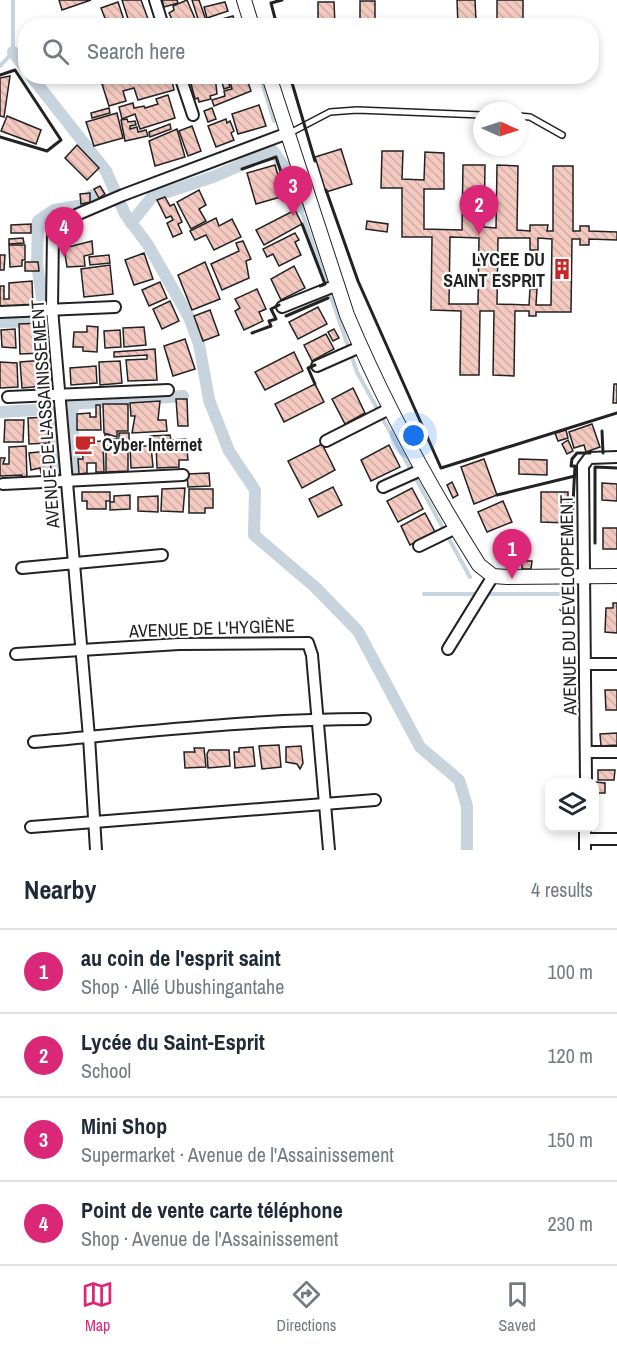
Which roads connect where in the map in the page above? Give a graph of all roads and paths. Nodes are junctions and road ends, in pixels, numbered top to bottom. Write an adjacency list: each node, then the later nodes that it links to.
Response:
1 (155, 0): 3 (street)
2 (244, 0): 4 (street)
3 (161, 18)
4 (250, 18)
5 (183, 84): 7 (street)
6 (273, 84): 10 (street)
7 (193, 115)
8 (473, 115): 10 (lane)
9 (527, 117): 11 (lane)
10 (288, 133): 12 (street); 15 (street, AVENUE DE L'ASSAINISSEMENT)
11 (562, 135)
12 (337, 285): 14 (street); 17 (street)
13 (115, 307): 15 (street)
14 (282, 307)
15 (52, 309): 16 (street); 20 (street, AVENUE DE L'ASSAINISSEMENT)
16 (0, 312)
17 (360, 347): 18 (street); 22 (street)
18 (317, 366)
19 (168, 390): 20 (street)
20 (59, 395): 21 (street); 27 (street, AVENUE DE L'ASSAINISSEMENT)
21 (8, 397)
22 (389, 409): 23 (street); 25 (street)
23 (326, 441)
24 (617, 457): 36 (street, AVENUE DU DÉVELOPPEMENT)
25 (421, 470): 29 (street); 30 (street)
26 (183, 475): 27 (street)
27 (65, 480): 28 (street); 33 (street, AVENUE DE L'ASSAINISSEMENT)
28 (3, 484)
29 (383, 487)
30 (456, 528): 31 (street); 35 (street)
31 (419, 546)
32 (162, 555): 33 (street)
33 (73, 562): 34 (street); 39 (street, AVENUE DE L'ASSAINISSEMENT)
34 (22, 568)
35 (493, 576): 36 (street); 38 (street)
36 (585, 576): 37 (street); 41 (street, AVENUE DU DÉVELOPPEMENT)
37 (617, 576)
38 (448, 649)
39 (80, 651): 40 (street, AVENUE DE L'HYGIÈNE); 43 (street, AVENUE DE L'HYGIÈNE); 45 (street, AVENUE DE L'ASSAINISSEMENT)
40 (16, 654)
41 (586, 664): 42 (street); 47 (street, AVENUE DU DÉVELOPPEMENT)
42 (617, 664)
43 (317, 719): 44 (street); 45 (street); 51 (street, AVENUE DE L'HYGIÈNE)
44 (365, 719)
45 (89, 737): 46 (street); 52 (street, AVENUE DE L'ASSAINISSEMENT)
46 (34, 742)
47 (586, 752): 48 (street); 49 (street, AVENUE DU DÉVELOPPEMENT)
48 (617, 752)
49 (586, 778)
50 (375, 800): 51 (street)
51 (324, 803): 52 (street); 57 (street, AVENUE DE L'HYGIÈNE)
52 (94, 822): 53 (street); 56 (street, AVENUE DE L'ASSAINISSEMENT)
53 (30, 827)
54 (617, 838): 55 (street)
55 (585, 839)
56 (96, 850)
57 (329, 850)

